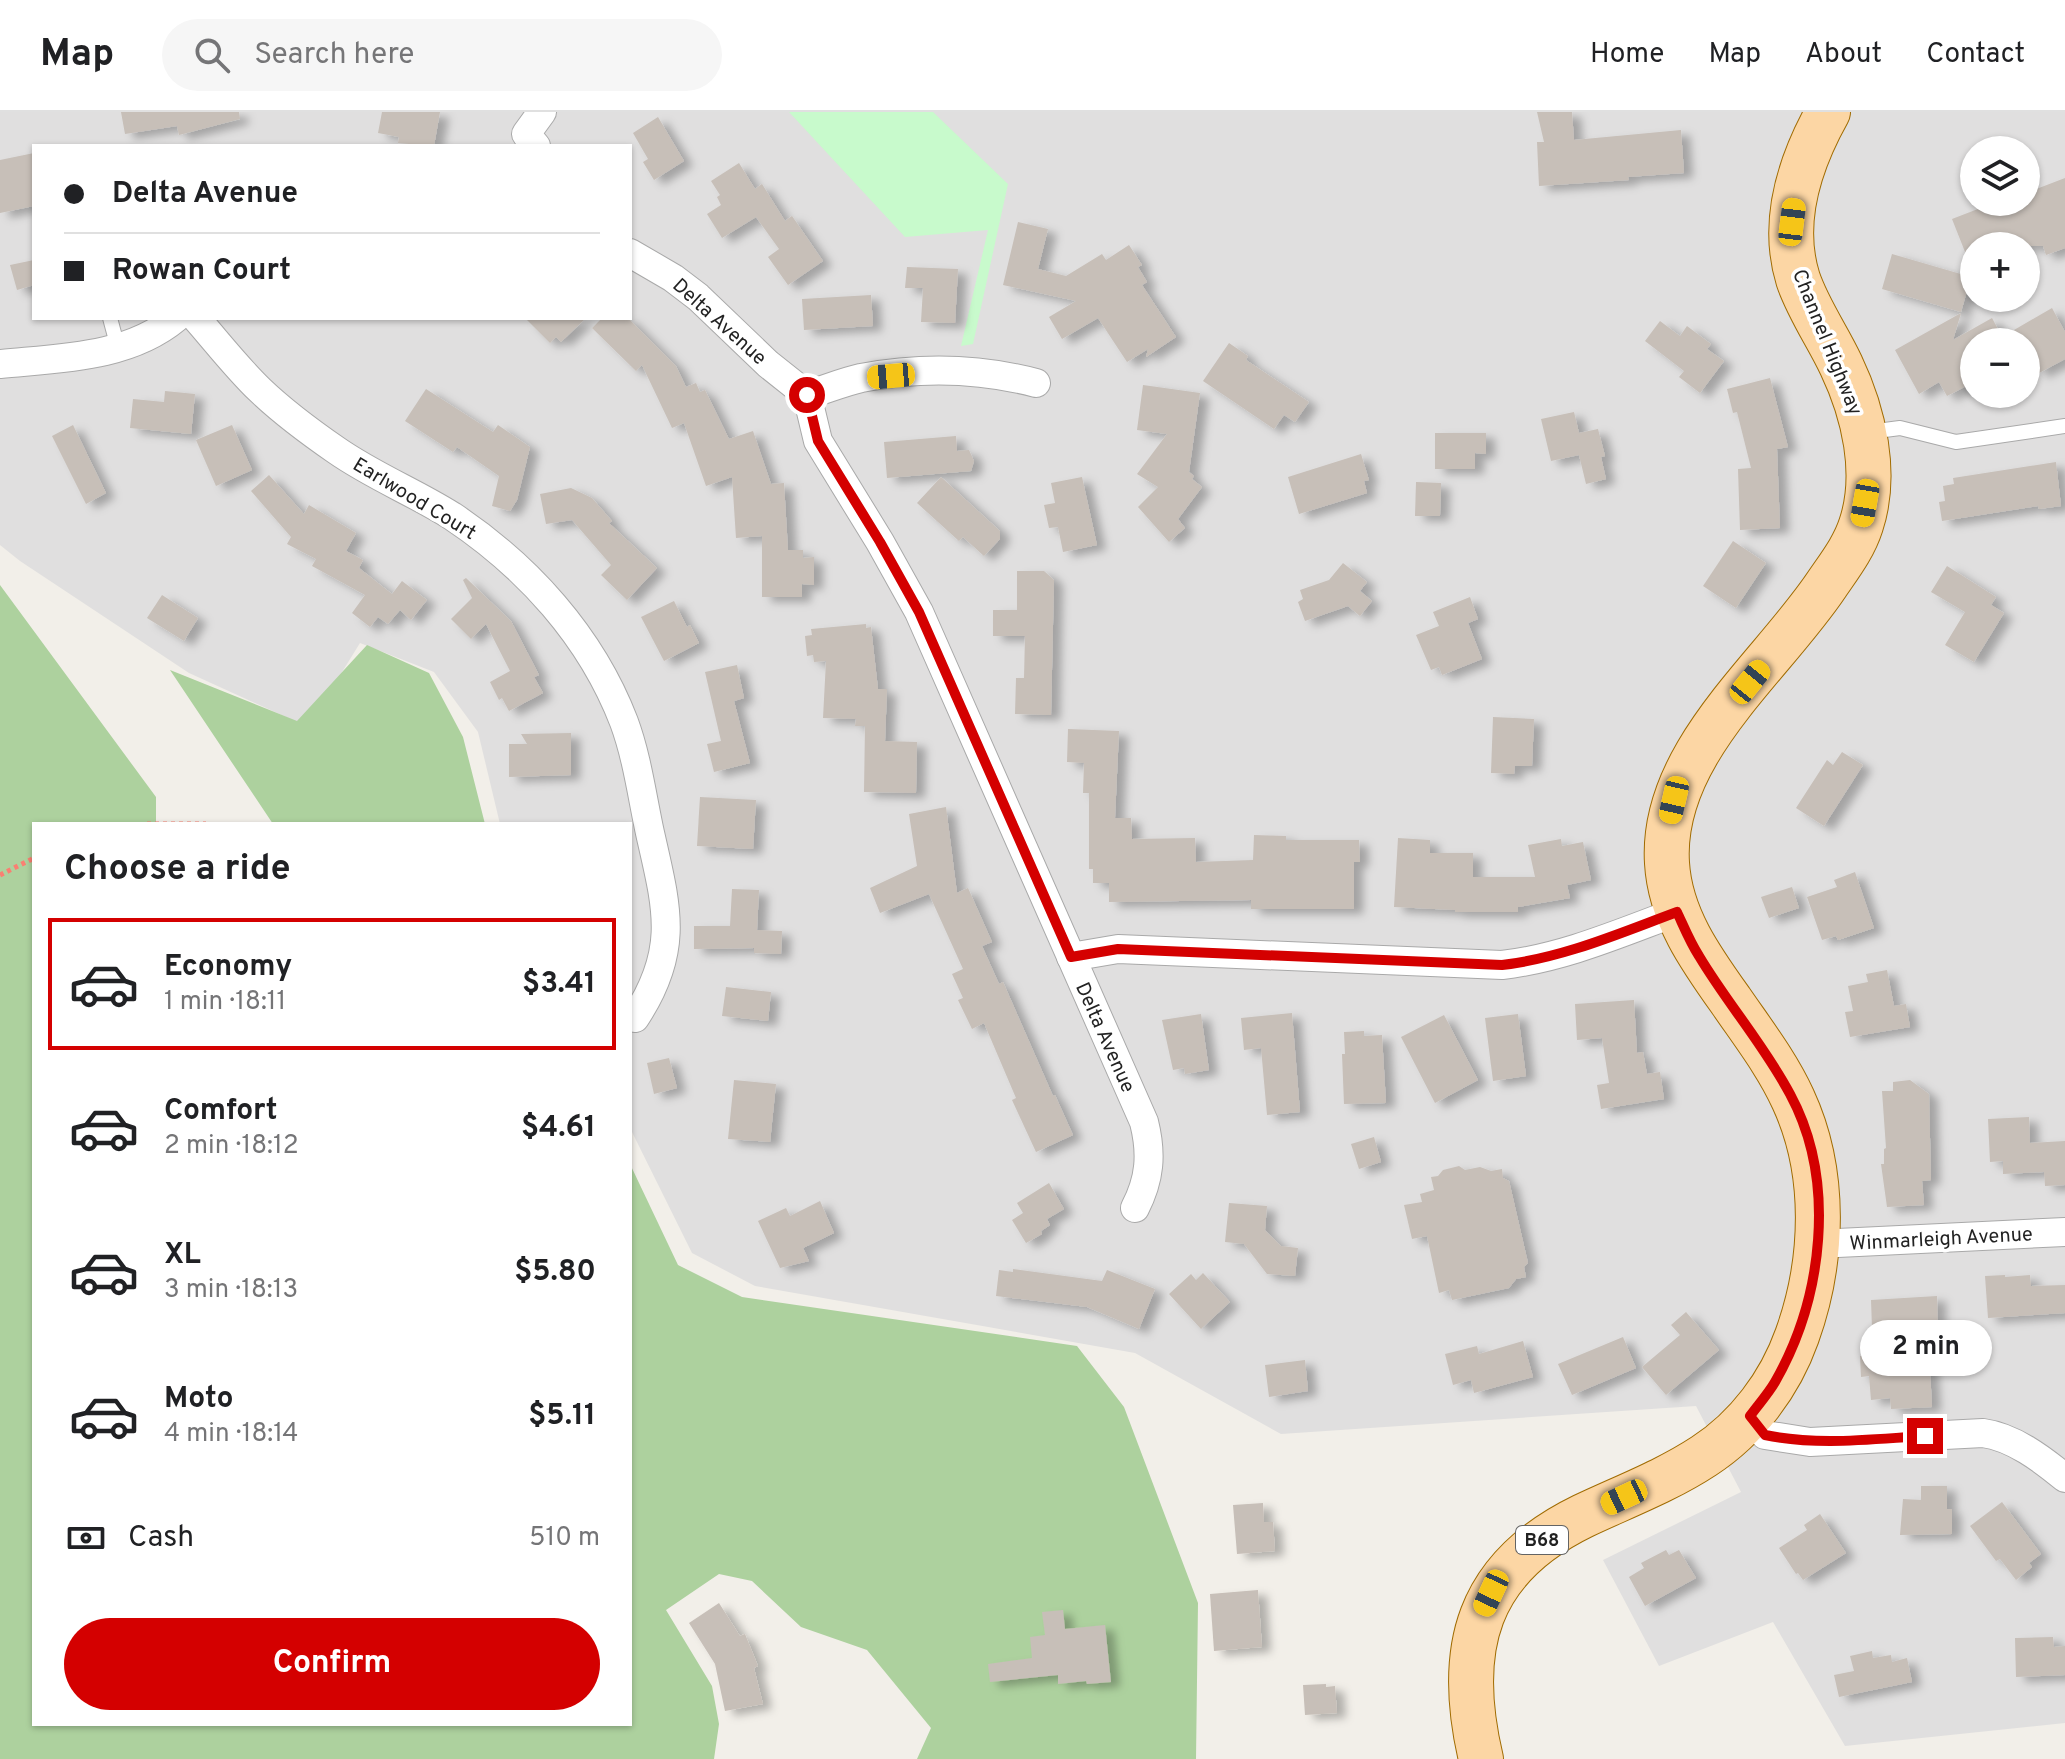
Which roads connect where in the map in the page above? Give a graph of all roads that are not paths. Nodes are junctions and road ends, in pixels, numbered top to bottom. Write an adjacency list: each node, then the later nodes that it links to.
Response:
1 (1828, 112): 11 (main road, Channel Highway / B68)
2 (632, 254): 9 (street, Delta Avenue)
3 (111, 320): 6 (lane)
4 (173, 320): 6 (street)
5 (198, 320): 14 (street, Earlwood Court)
6 (118, 348): 7 (street)
7 (0, 364)
8 (1036, 383): 9 (street)
9 (807, 395): 13 (street, Delta Avenue)
10 (2065, 426): 11 (lane)
11 (1863, 432): 12 (main road, Channel Highway / B68)
12 (1677, 912): 13 (street); 17 (main road, Channel Highway / B68)
13 (1071, 957): 15 (street, Delta Avenue)
14 (635, 1018)
15 (1135, 1208)
16 (2065, 1232): 17 (street, Winmarleigh Avenue)
17 (1817, 1244): 18 (main road, Channel Highway / B68)
18 (1750, 1416): 19 (street); 20 (main road, Channel Highway / B68)
19 (2065, 1478)
20 (1481, 1759)

